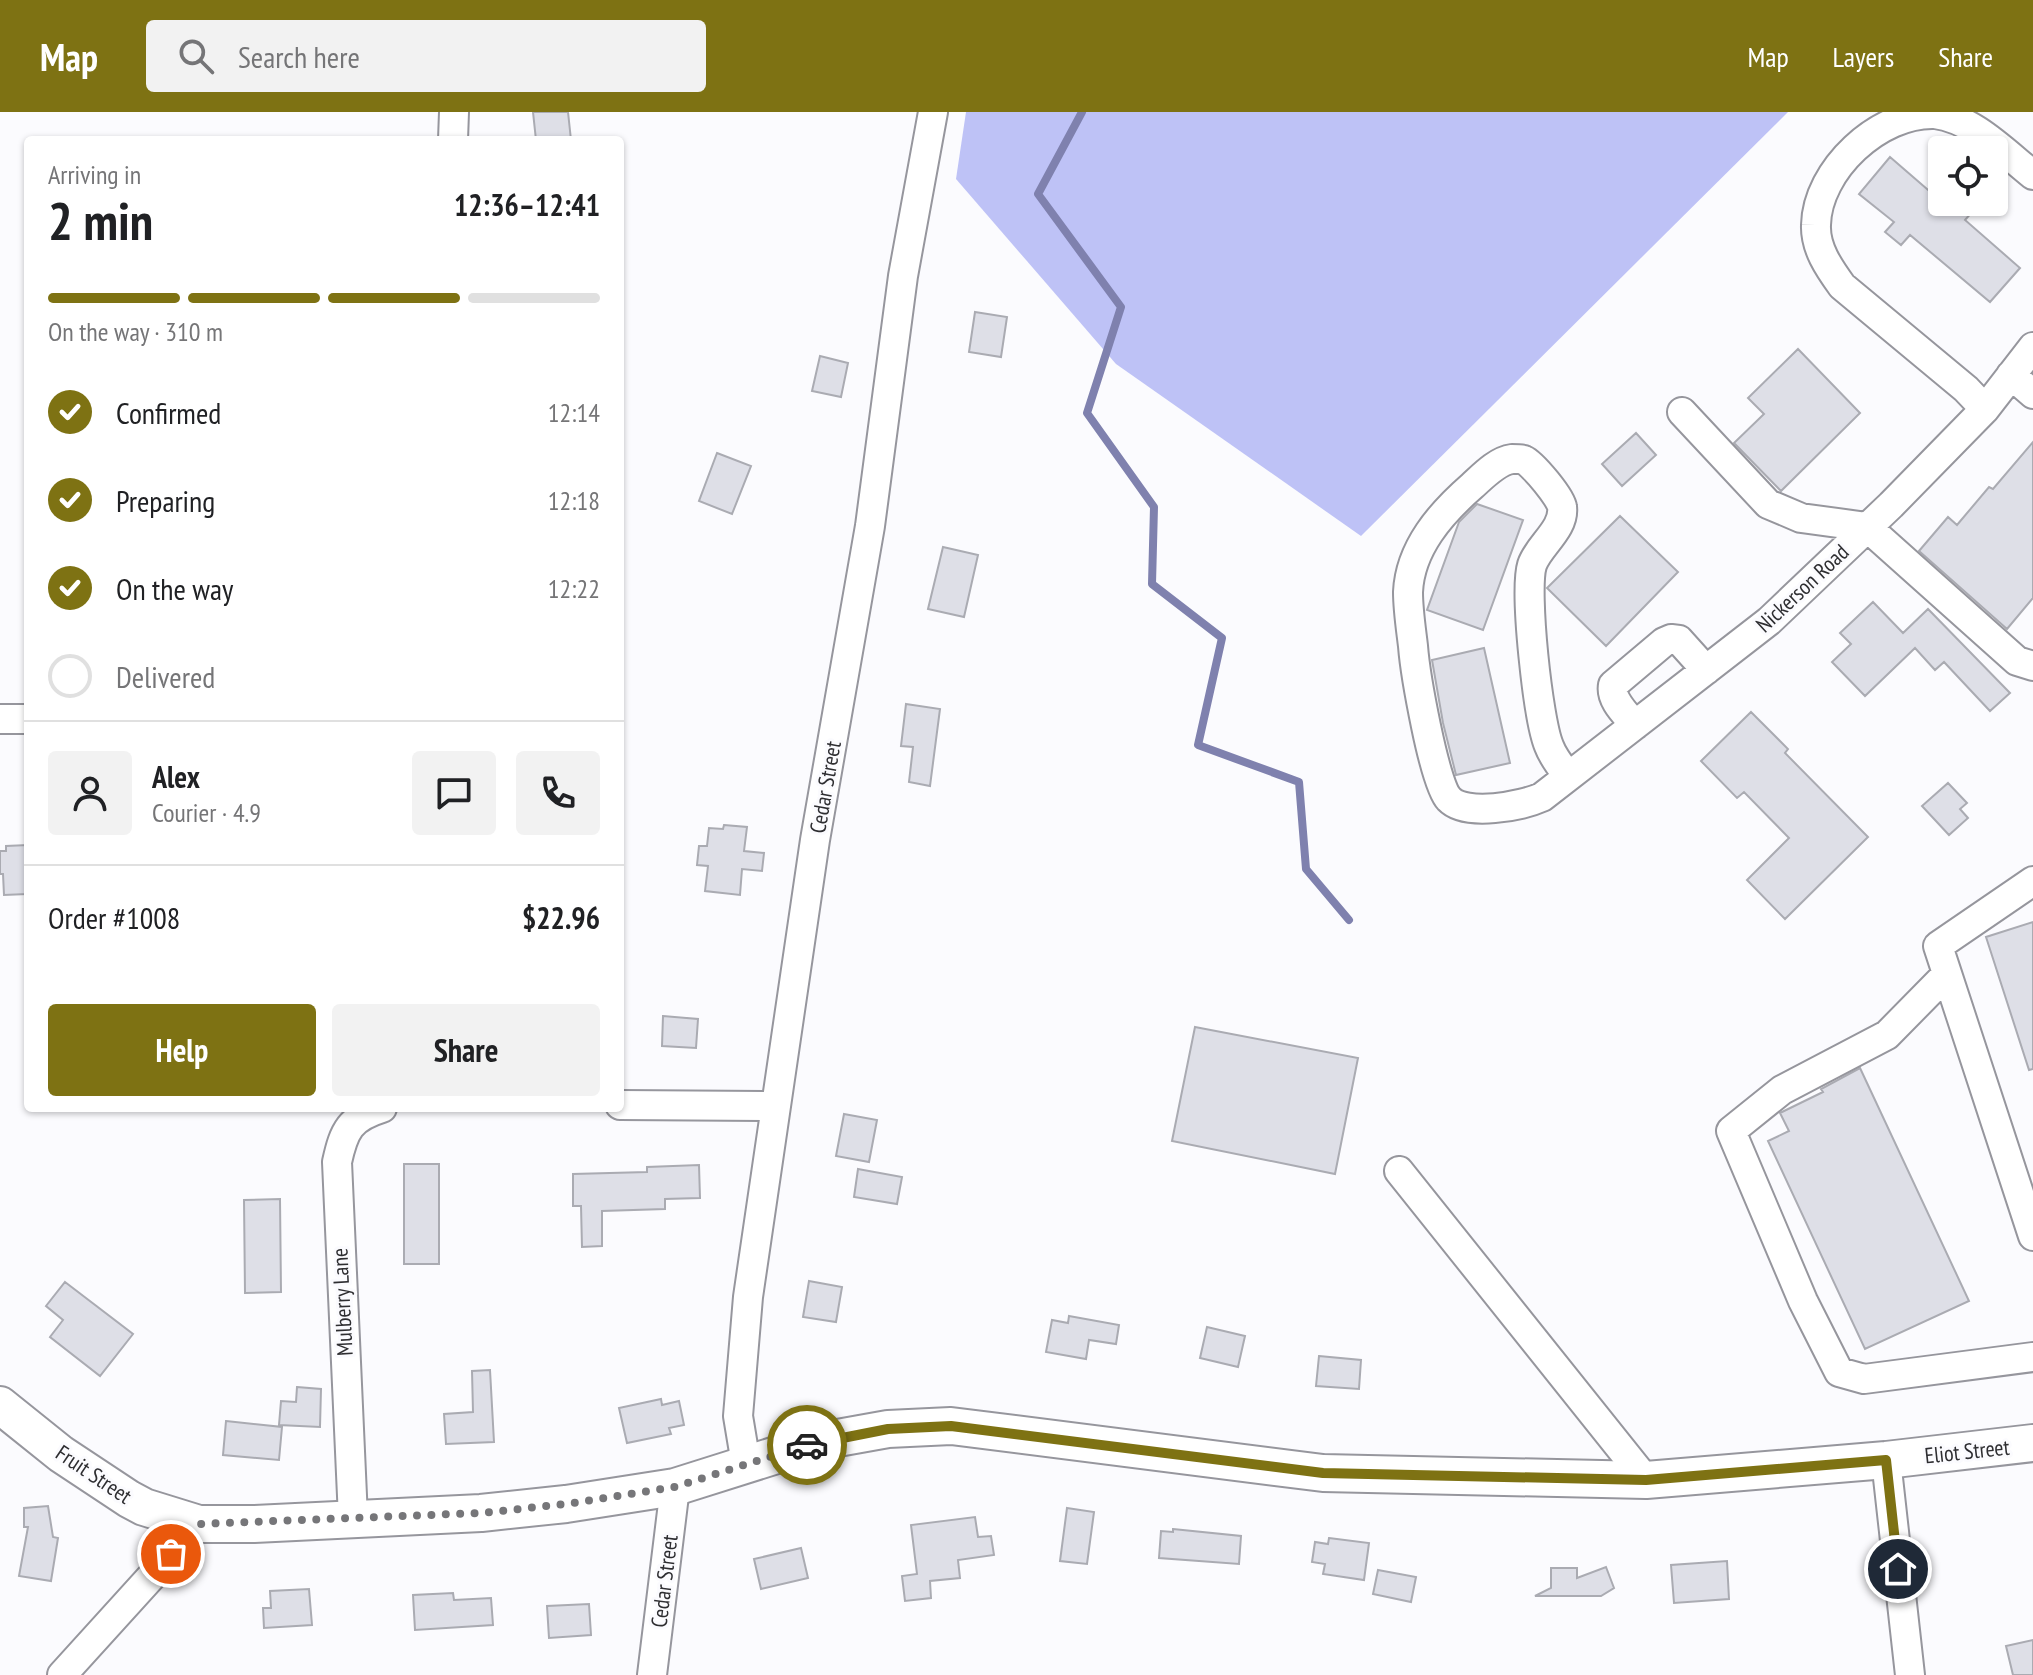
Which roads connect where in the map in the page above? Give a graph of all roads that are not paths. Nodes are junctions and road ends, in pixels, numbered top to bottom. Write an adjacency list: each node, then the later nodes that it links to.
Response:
1 (454, 112): 3 (street)
2 (933, 112): 20 (street, Cedar Street)
3 (453, 136)
4 (2033, 175): 8 (street)
5 (2033, 347): 6 (street, Nickerson Road)
6 (2011, 375): 7 (street); 8 (street, Nickerson Road)
7 (2033, 394)
8 (1985, 409): 10 (street, Nickerson Road)
9 (1682, 412): 10 (street)
10 (1867, 527): 11 (street); 12 (street, Nickerson Road)
11 (2033, 666)
12 (1706, 670): 15 (street, Nickerson Road); 15 (street)
13 (0, 719): 14 (street)
14 (24, 719)
15 (1635, 725): 16 (street, Nickerson Road)
16 (1568, 776): 16 (street, Nickerson Road)
17 (2033, 881): 18 (street)
18 (1947, 974): 23 (street); 24 (street)
19 (624, 1105): 20 (street)
20 (775, 1106): 28 (street, Cedar Street)
21 (368, 1112): 31 (street, Mulberry Lane)
22 (1399, 1171): 29 (street)
23 (2033, 1236)
24 (2033, 1357)
25 (0, 1405): 32 (main road, Fruit Street)
26 (2033, 1443): 27 (main road, Eliot Street)
27 (1886, 1460): 29 (main road, Eliot Street); 35 (street)
28 (746, 1464): 29 (main road, Eliot Street); 30 (main road, Eliot Street)
29 (1646, 1480)
30 (675, 1487): 31 (main road, Eliot Street); 34 (street, Cedar Street)
31 (353, 1518): 32 (main road, Eliot Street)
32 (199, 1524): 33 (street)
33 (62, 1675)
34 (652, 1675)
35 (1910, 1675)

